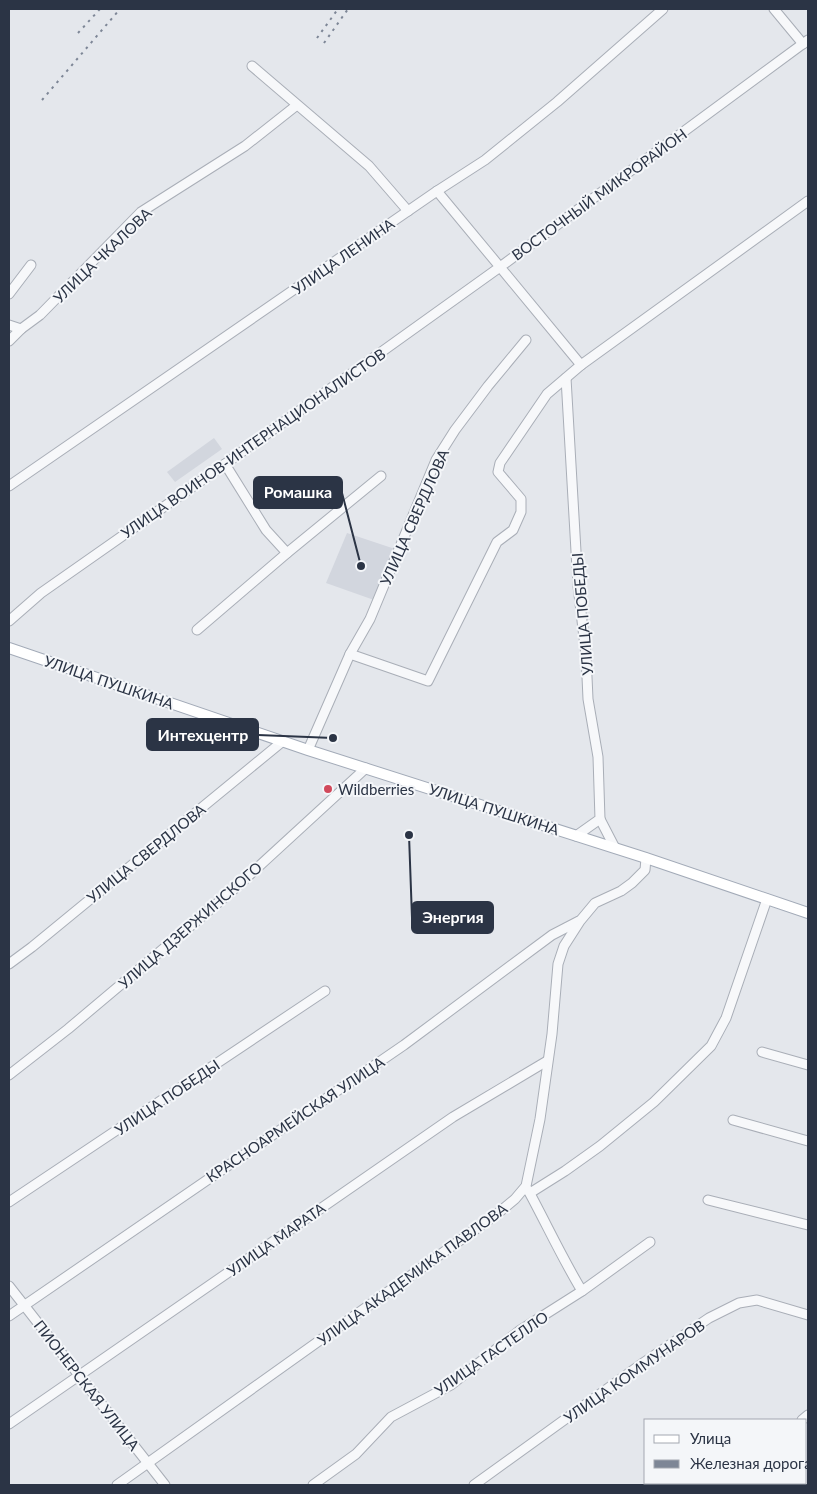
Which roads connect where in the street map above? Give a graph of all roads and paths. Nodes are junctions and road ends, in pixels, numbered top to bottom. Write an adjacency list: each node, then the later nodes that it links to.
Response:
1 (663, 9): 6 (street, УЛИЦА ЛЕНИНА)
2 (774, 9): 3 (street)
3 (806, 42): 10 (street, ВОСТОЧНЫЙ МИКРОРАЙОН)
4 (252, 66): 5 (street)
5 (298, 105): 8 (street); 13 (street, УЛИЦА ЧКАЛОВА)
6 (437, 191): 8 (street, УЛИЦА ЛЕНИНА); 10 (street)
7 (808, 201): 16 (street)
8 (408, 211): 20 (street, УЛИЦА ЛЕНИНА)
9 (31, 265): 11 (street)
10 (500, 267): 16 (street, ВОСТОЧНЫЙ МИКРОРАЙОН); 18 (street, УЛИЦА ВОИНОВ-ИНТЕРНАЦИОНАЛИСТОВ)
11 (9, 294)
12 (9, 325): 13 (street)
13 (21, 328): 15 (street, УЛИЦА ЧКАЛОВА)
14 (526, 340): 25 (street, УЛИЦА СВЕРДЛОВА)
15 (9, 341)
16 (581, 365): 17 (street)
17 (566, 378): 25 (street); 29 (street, УЛИЦА ПОБЕДЫ)
18 (225, 464): 21 (street); 22 (street, УЛИЦА ВОИНОВ-ИНТЕРНАЦИОНАЛИСТОВ)
19 (381, 476): 21 (street)
20 (9, 486)
21 (287, 553): 23 (street)
22 (9, 621)
23 (197, 630)
24 (9, 648): 26 (main road, УЛИЦА ПУШКИНА)
25 (350, 654): 27 (street, УЛИЦА СВЕРДЛОВА)
26 (283, 741): 27 (main road, УЛИЦА ПУШКИНА); 36 (street, УЛИЦА СВЕРДЛОВА)
27 (308, 750): 28 (main road, УЛИЦА ПУШКИНА)
28 (366, 768): 30 (main road, УЛИЦА ПУШКИНА); 41 (street, УЛИЦА ДЗЕРЖИНСКОГО)
29 (600, 820): 30 (street); 31 (street)
30 (576, 836): 31 (main road, УЛИЦА ПУШКИНА)
31 (616, 848): 32 (main road, УЛИЦА ПУШКИНА)
32 (646, 858): 33 (main road, УЛИЦА ПУШКИНА); 35 (street)
33 (767, 899): 34 (main road, УЛИЦА ПУШКИНА); 44 (street, УЛИЦА АКАДЕМИКА ПАВЛОВА)
34 (808, 913)
35 (580, 921): 39 (street); 51 (street, КРАСНОАРМЕЙСКАЯ УЛИЦА)
36 (9, 964)
37 (326, 991): 46 (street, УЛИЦА ПОБЕДЫ)
38 (762, 1052): 40 (street)
39 (547, 1061): 44 (street); 54 (street, УЛИЦА МАРАТА)
40 (808, 1065)
41 (9, 1075)
42 (733, 1120): 43 (street)
43 (808, 1141)
44 (528, 1190): 50 (street); 56 (street, УЛИЦА АКАДЕМИКА ПАВЛОВА)
45 (708, 1200): 47 (street)
46 (9, 1202)
47 (808, 1225)
48 (650, 1242): 50 (street, УЛИЦА ГАСТЕЛЛО)
49 (9, 1286): 51 (street, ПИОНЕРСКАЯ УЛИЦА)
50 (582, 1291): 59 (street, УЛИЦА ГАСТЕЛЛО)
51 (24, 1305): 53 (street, КРАСНОАРМЕЙСКАЯ УЛИЦА); 54 (street, ПИОНЕРСКАЯ УЛИЦА)
52 (808, 1315): 60 (street, УЛИЦА КОММУНАРОВ)
53 (9, 1316)
54 (79, 1375): 55 (street, УЛИЦА МАРАТА); 56 (street, ПИОНЕРСКАЯ УЛИЦА)
55 (9, 1424)
56 (149, 1463): 57 (street, УЛИЦА АКАДЕМИКА ПАВЛОВА); 58 (street, ПИОНЕРСКАЯ УЛИЦА)
57 (116, 1485)
58 (165, 1485)
59 (313, 1485)
60 (474, 1485)

